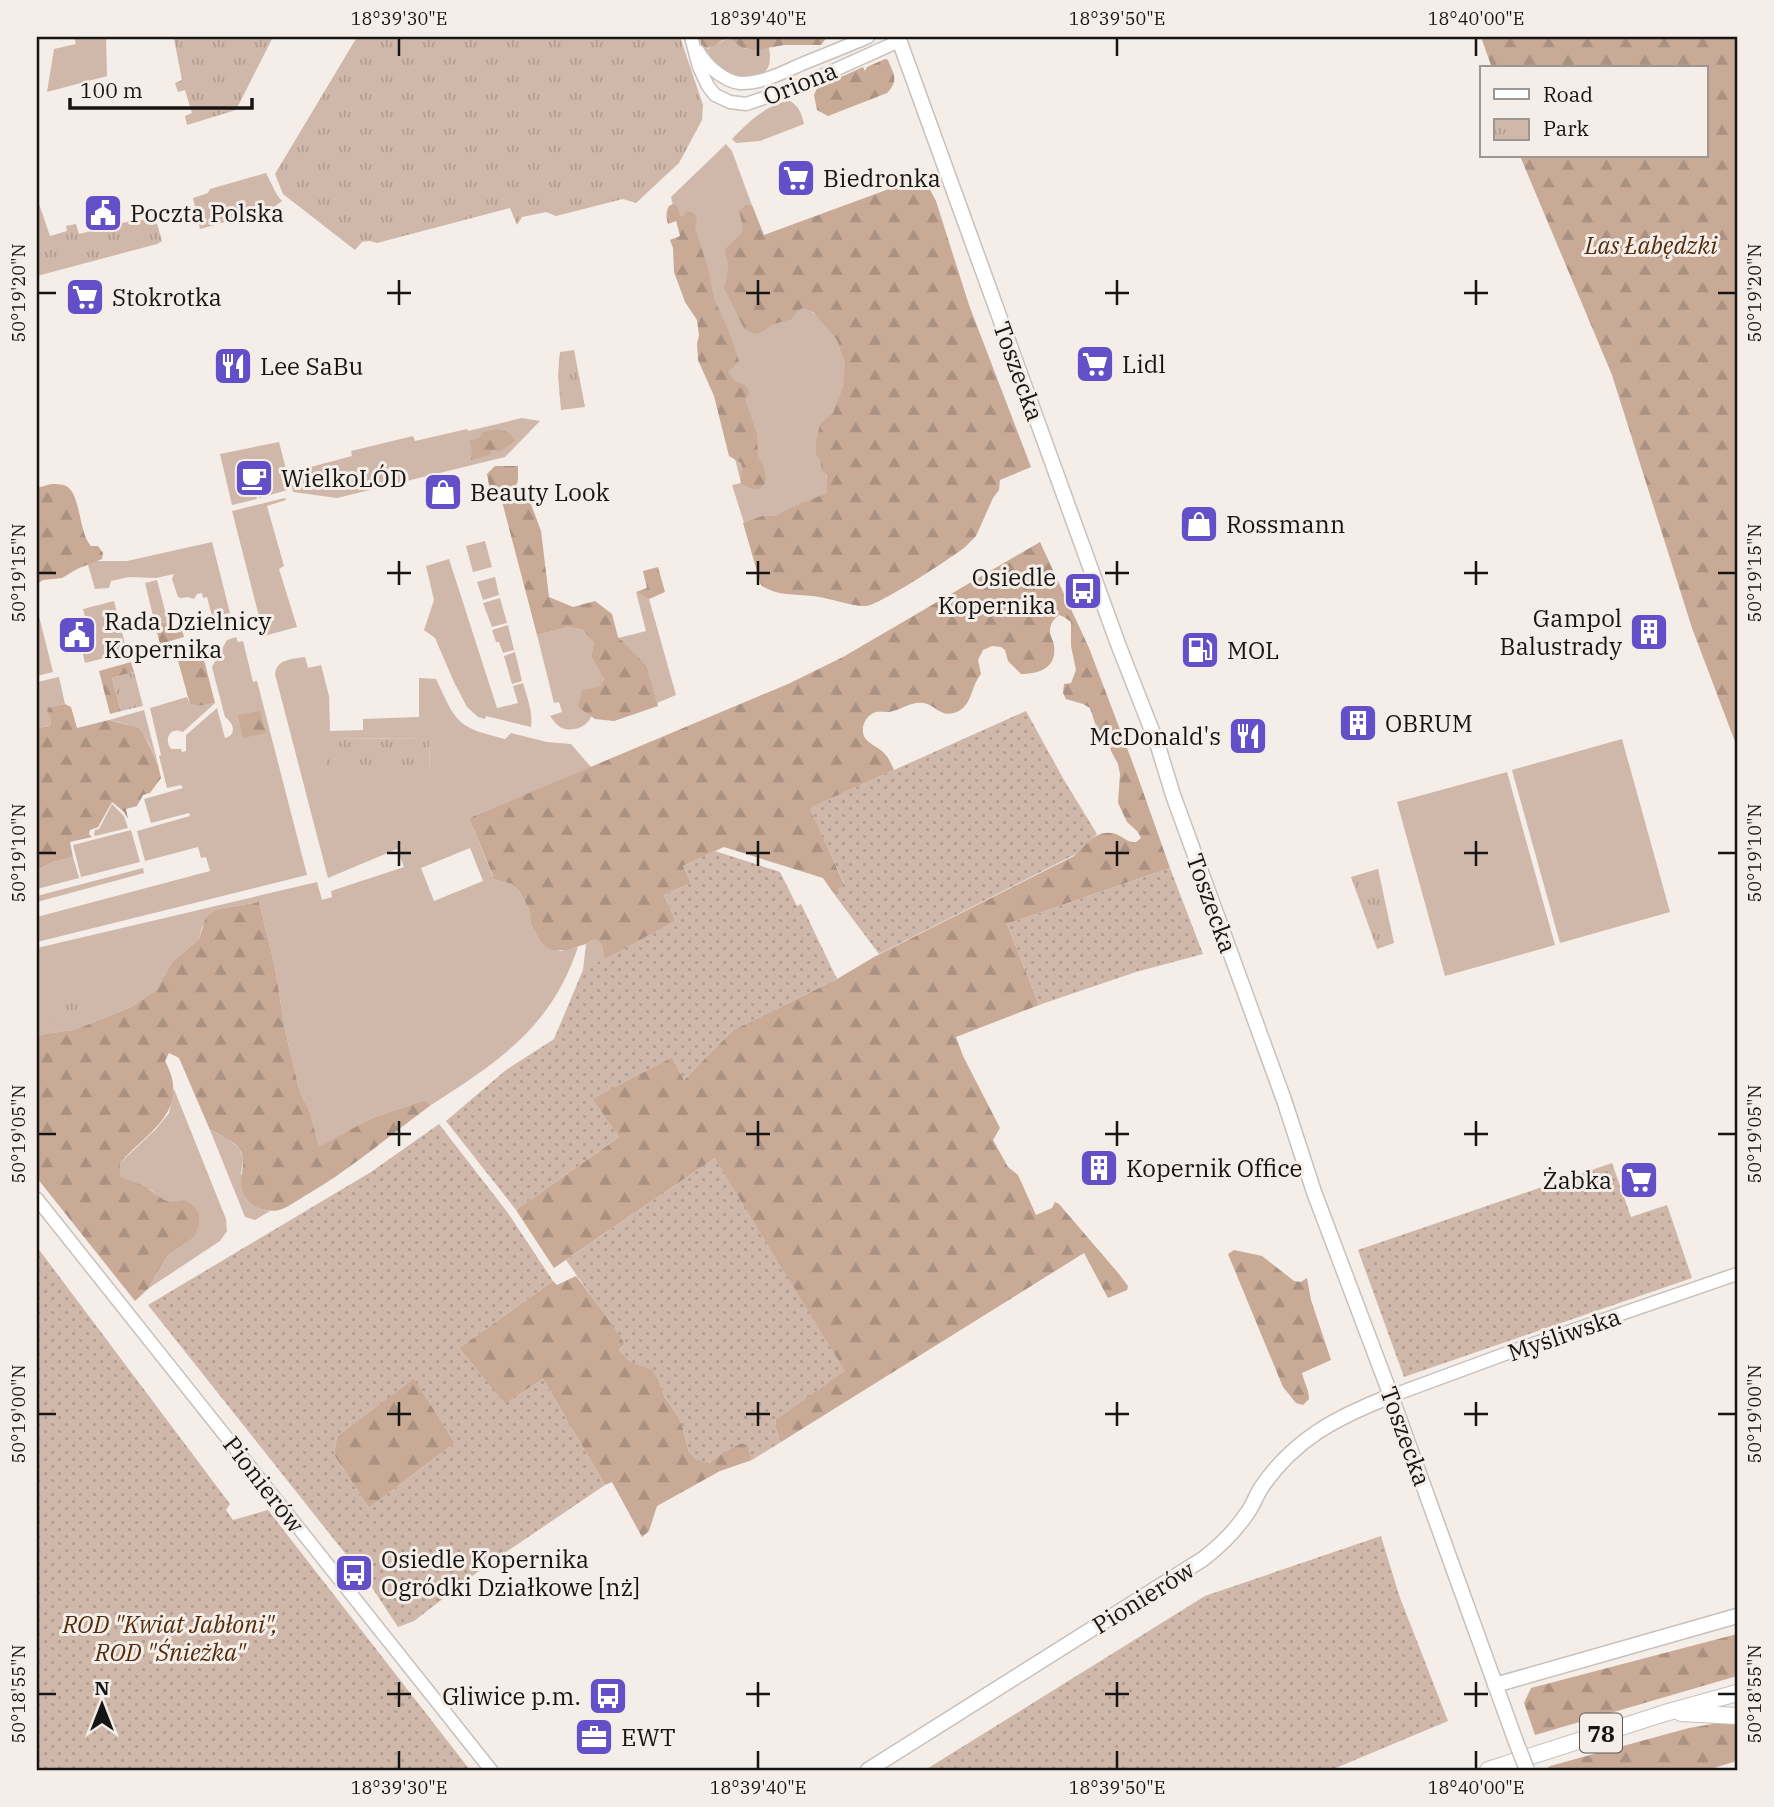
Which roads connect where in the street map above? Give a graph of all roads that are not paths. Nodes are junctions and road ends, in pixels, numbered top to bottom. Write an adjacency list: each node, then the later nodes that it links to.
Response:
1 (869, 37): 4 (street, Oriona)
2 (692, 39): 5 (street); 9 (street)
3 (899, 39): 7 (street, Oriona); 13 (main road, Toszecka)
4 (785, 71): 6 (street, Oriona); 7 (street)
5 (721, 76): 6 (street, Oriona); 8 (street)
6 (746, 83): 8 (street)
7 (797, 86): 10 (street, Oriona)
8 (732, 88): 9 (street); 10 (street)
9 (722, 99): 10 (street, Oriona)
10 (738, 104)
11 (37, 1199): 19 (street, Pionierów)
12 (1737, 1275): 13 (street, Myśliwska)
13 (1391, 1396): 15 (main road, Toszecka); 20 (main road, Pionierów)
14 (1737, 1616): 15 (main road)
15 (1496, 1685): 22 (main road, Toszecka, bridge)
16 (1737, 1693): 17 (main road, 78)
17 (1665, 1713): 18 (main road); 21 (main road, 78)
18 (1737, 1716)
19 (491, 1770)
20 (868, 1770)
21 (1488, 1770)
22 (1527, 1770)

